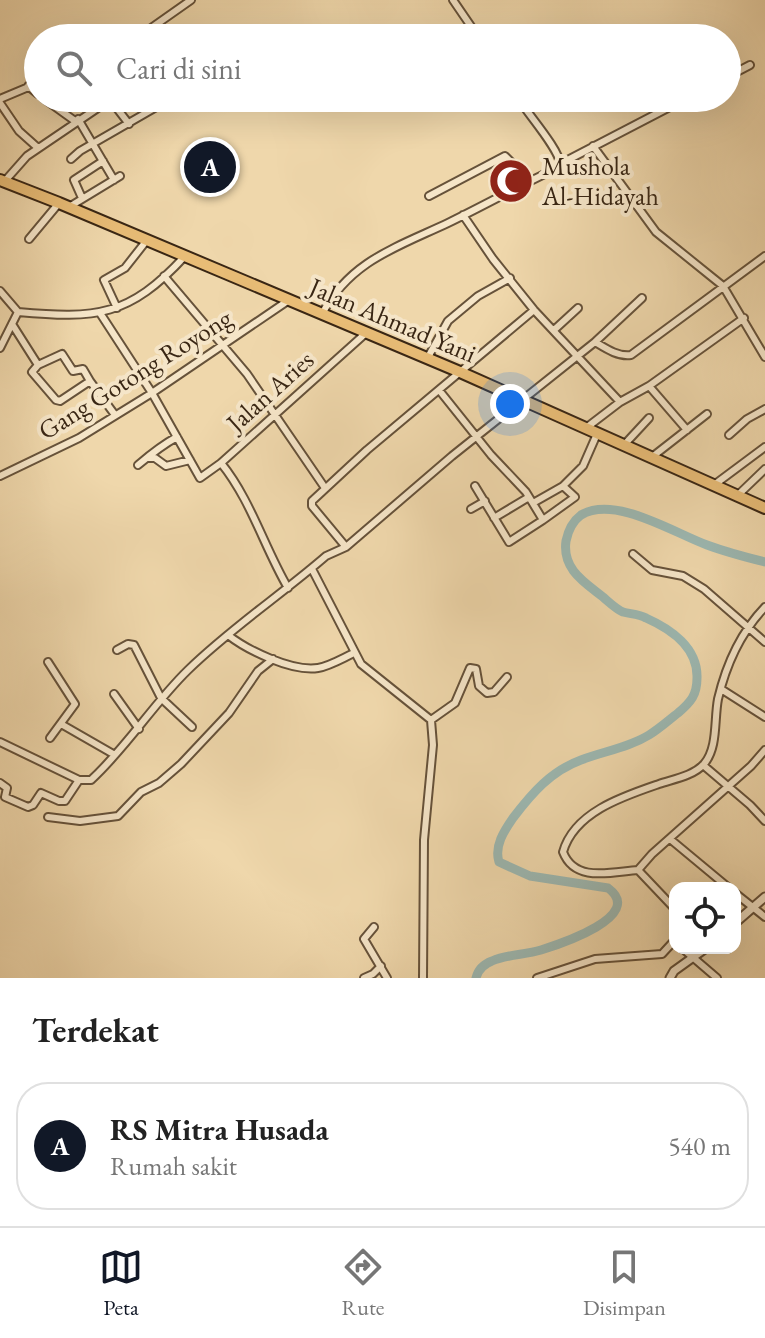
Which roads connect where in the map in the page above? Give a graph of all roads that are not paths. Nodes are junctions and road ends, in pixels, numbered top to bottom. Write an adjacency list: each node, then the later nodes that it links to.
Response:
1 (191, 0): 3 (street)
2 (453, 0): 4 (street)
3 (157, 24)
4 (469, 24)
5 (750, 65): 6 (street)
6 (741, 70)
7 (24, 88): 8 (street)
8 (0, 101): 19 (street)
9 (65, 112): 15 (street)
10 (89, 112): 15 (street)
11 (120, 112): 16 (street)
12 (149, 112): 16 (street)
13 (527, 112): 22 (street)
14 (660, 112): 18 (street)
15 (77, 120): 17 (street); 19 (street)
16 (129, 124): 17 (street)
17 (95, 144): 20 (street); 21 (street)
18 (593, 146): 22 (street); 35 (street)
19 (38, 148): 23 (street)
20 (71, 159)
21 (103, 161): 26 (street); 26 (street)
22 (560, 164): 24 (street)
23 (2, 181): 27 (highway, Jalan Ahmad Yani)
24 (530, 181): 25 (street); 28 (street)
25 (429, 196)
26 (82, 198): 27 (street)
27 (64, 205): 29 (street); 30 (highway, Jalan Ahmad Yani)
28 (463, 215): 34 (street); 44 (street)
29 (29, 239)
30 (147, 240): 31 (highway, Jalan Ahmad Yani); 39 (street)
31 (185, 256): 33 (street); 38 (highway, Jalan Ahmad Yani)
32 (765, 256): 35 (street)
33 (164, 276): 39 (street); 50 (street)
34 (510, 278): 41 (street); 54 (street)
35 (723, 286): 45 (street); 49 (street)
36 (0, 291): 42 (street)
37 (642, 298): 49 (street)
38 (289, 300): 44 (highway, Jalan Ahmad Yani); 50 (street, Gang Gotong Royong)
39 (117, 308): 43 (street)
40 (578, 308): 47 (street)
41 (534, 310): 47 (street); 56 (street)
42 (18, 312): 43 (street); 46 (street)
43 (100, 313): 60 (street)
44 (322, 314): 48 (highway, Jalan Ahmad Yani)
45 (744, 318): 53 (street); 58 (street)
46 (12, 324): 51 (street); 55 (street)
47 (554, 330): 52 (street)
48 (366, 333): 54 (highway, Jalan Ahmad Yani); 64 (street, Jalan Aries)
49 (595, 342): 52 (street)
50 (223, 344): 60 (street, Gang Gotong Royong); 64 (street)
51 (0, 348)
52 (579, 355): 61 (street); 62 (street)
53 (765, 357)
54 (427, 359): 56 (highway, Jalan Ahmad Yani)
55 (38, 365): 57 (street); 57 (street)
56 (460, 372): 59 (street); 61 (highway, Jalan Ahmad Yani)
57 (90, 381): 66 (street)
58 (649, 386): 62 (street); 68 (street)
59 (439, 390): 71 (street); 85 (street)
60 (152, 393): 66 (street, Gang Gotong Royong); 72 (street)
61 (520, 400): 69 (highway, Jalan Ahmad Yani); 71 (street)
62 (620, 402): 69 (street)
63 (765, 409): 70 (street)
64 (274, 413): 78 (street, Jalan Aries); 85 (street)
65 (707, 414): 68 (street)
66 (115, 415): 81 (street, Gang Gotong Royong)
67 (649, 418): 73 (street)
68 (687, 430): 75 (street)
69 (591, 431): 73 (highway, Jalan Ahmad Yani); 84 (street)
70 (729, 435)
71 (478, 436): 87 (street); 93 (street)
72 (177, 437): 76 (street); 77 (street)
73 (624, 445): 75 (highway, Jalan Ahmad Yani)
74 (765, 447): 82 (street)
75 (652, 457): 82 (highway, Jalan Ahmad Yani)
76 (149, 458): 77 (street); 79 (street)
77 (190, 460): 78 (street, Jalan Aries)
78 (221, 463): 96 (street)
79 (138, 465)
80 (765, 469): 86 (street)
81 (0, 476)
82 (714, 485): 86 (highway, Jalan Ahmad Yani)
83 (475, 486): 88 (street)
84 (563, 486): 87 (street); 92 (street)
85 (325, 488): 93 (street)
86 (738, 495): 89 (highway, Jalan Ahmad Yani)
87 (531, 500): 91 (street); 92 (street)
88 (485, 501): 90 (street); 91 (street)
89 (765, 508)
90 (471, 509)
91 (494, 518): 92 (street)
92 (543, 520)
93 (346, 547): 95 (street)
94 (633, 554): 98 (street)
95 (312, 569): 96 (street); 102 (street)
96 (288, 588): 99 (street)
97 (765, 607): 98 (street)
98 (748, 629): 100 (street); 106 (street)
99 (228, 635): 103 (street); 108 (street)
100 (764, 640)
101 (117, 650): 108 (street)
102 (354, 653): 103 (street); 110 (street)
103 (273, 659): 122 (street)
104 (48, 662): 111 (street)
105 (507, 677): 110 (street)
106 (721, 689): 109 (street); 118 (street)
107 (114, 694): 113 (street)
108 (161, 698): 112 (street); 113 (street)
109 (765, 717)
110 (431, 720): 141 (street)
111 (61, 724): 114 (street); 117 (street)
112 (192, 727)
113 (139, 729): 117 (street)
114 (50, 738)
115 (0, 742): 119 (street)
116 (765, 750): 121 (street)
117 (115, 755): 119 (street)
118 (703, 765): 121 (street); 125 (street)
119 (79, 780): 120 (street)
120 (0, 783)
121 (728, 786): 123 (street); 124 (street)
122 (48, 817)
123 (765, 821)
124 (670, 839): 125 (street); 126 (street)
125 (638, 870): 129 (street)
126 (722, 882)
127 (765, 897): 130 (street)
128 (741, 898): 130 (street)
129 (669, 903)
130 (753, 908): 131 (street); 132 (street)
131 (765, 917)
132 (741, 918)
133 (374, 927): 138 (street)
134 (669, 947): 142 (street)
135 (688, 954): 137 (street)
136 (699, 954): 137 (street)
137 (693, 959): 143 (street); 144 (street)
138 (381, 966): 139 (street); 140 (street)
139 (364, 978)
140 (387, 978)
141 (423, 978)
142 (537, 978)
143 (670, 978)
144 (717, 978)

